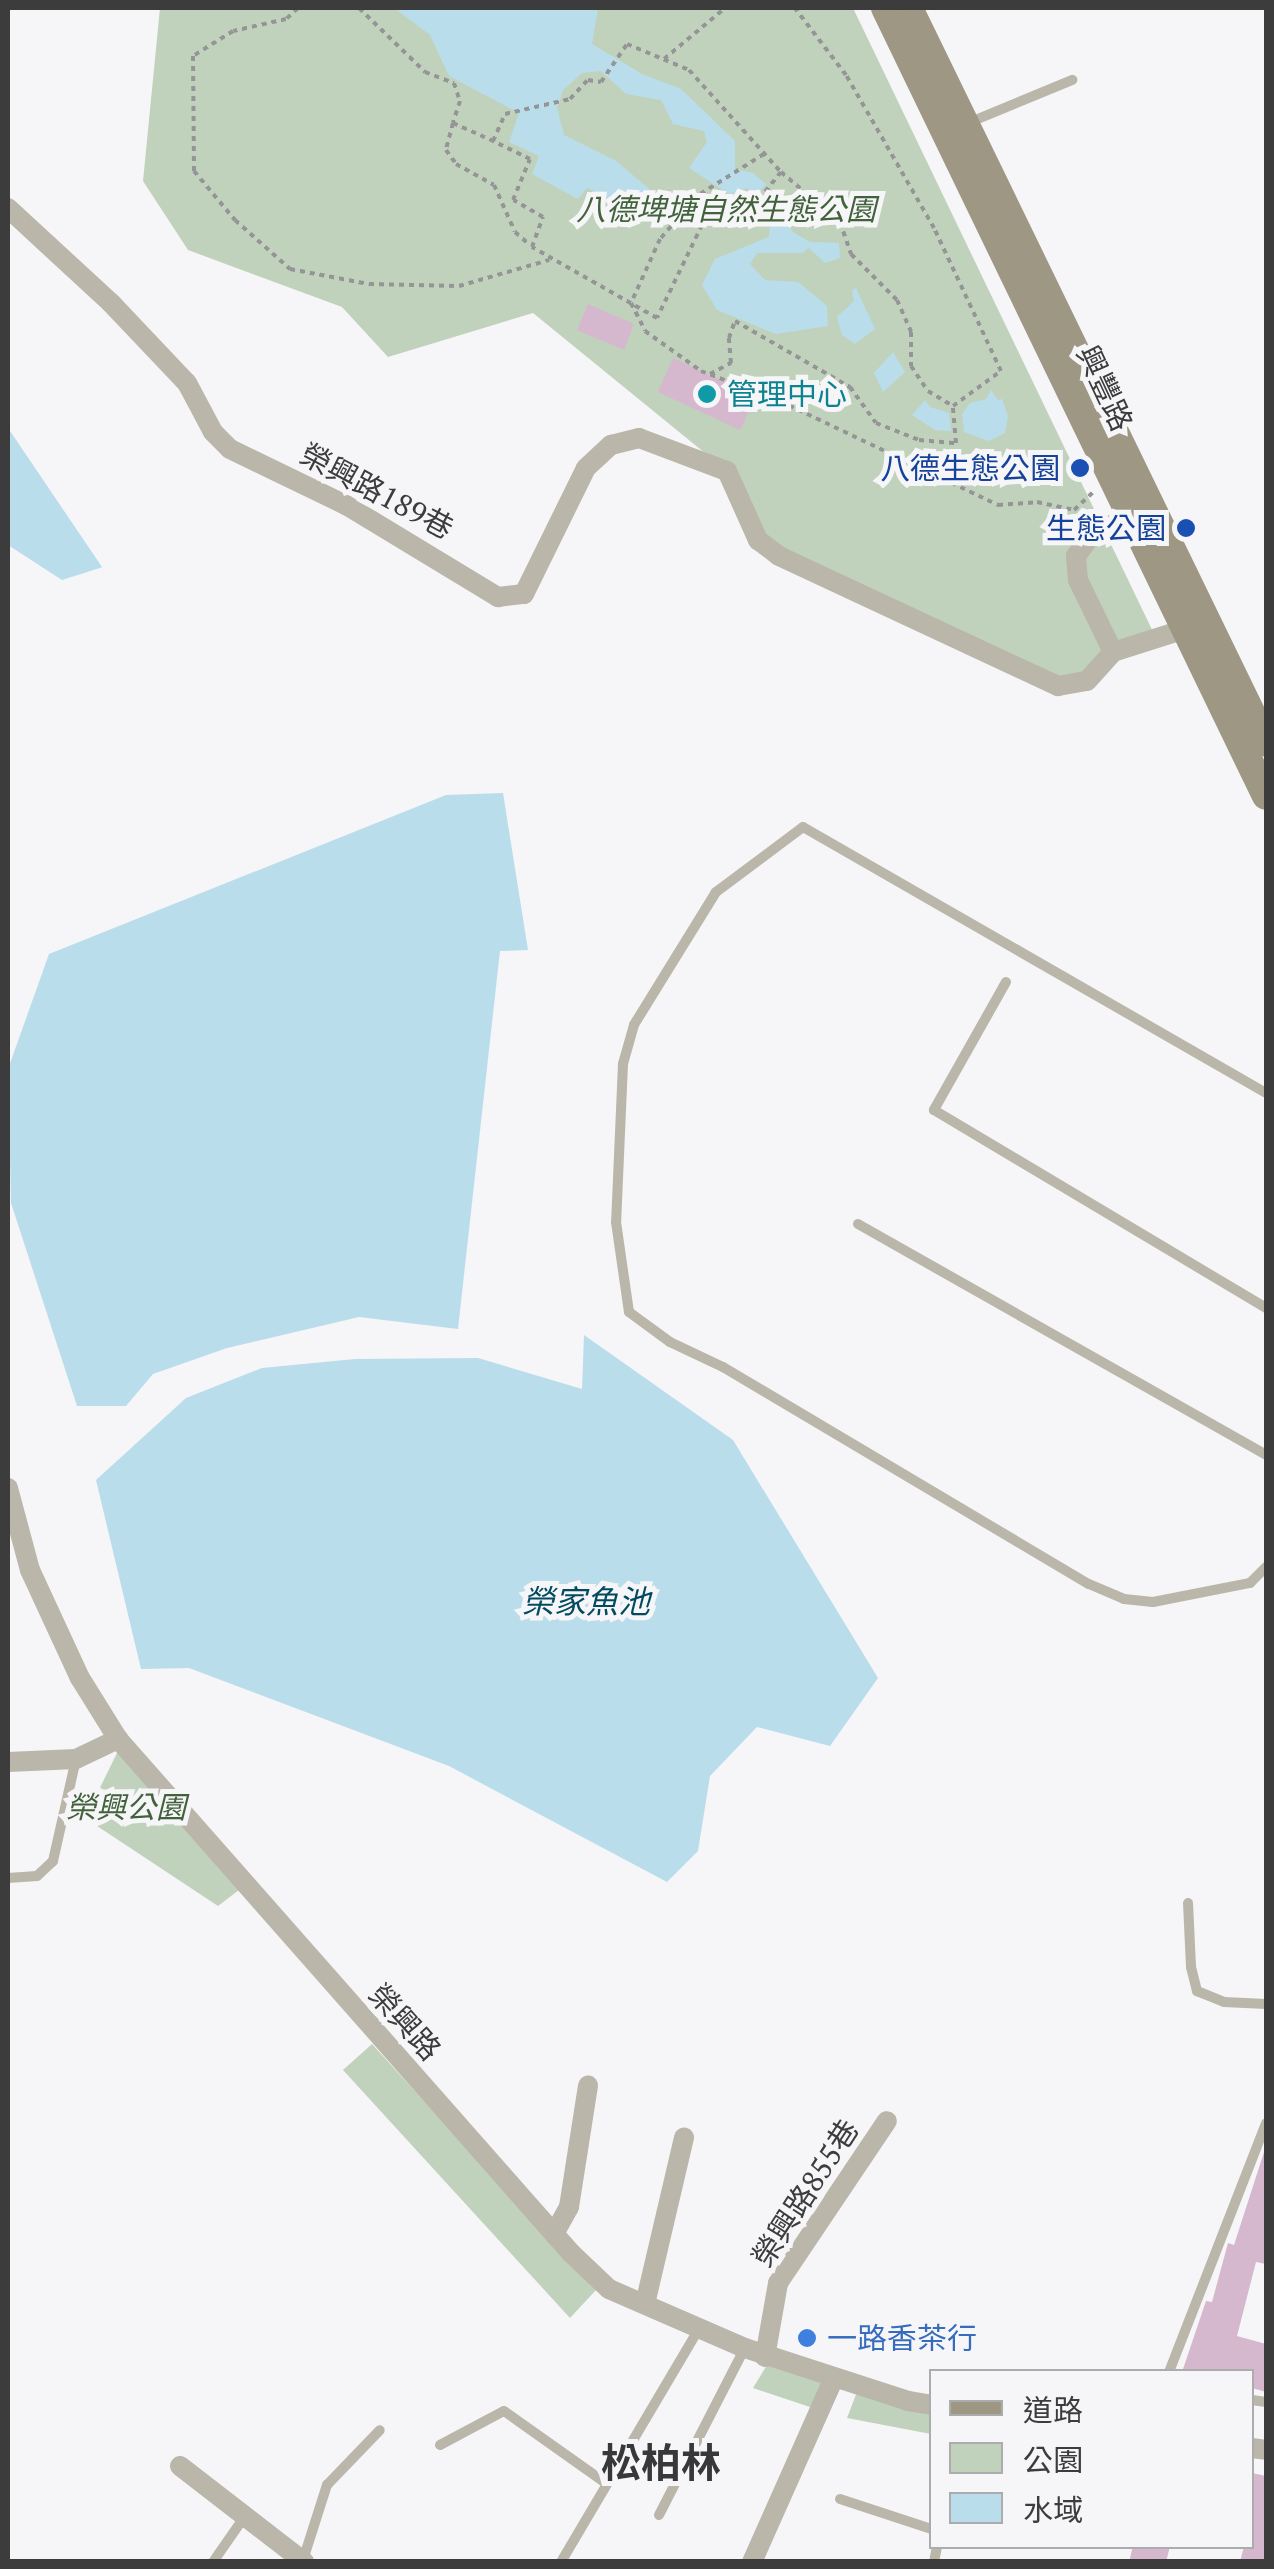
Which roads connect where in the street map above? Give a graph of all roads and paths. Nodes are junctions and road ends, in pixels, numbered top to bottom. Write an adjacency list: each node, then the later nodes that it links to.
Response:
1 (298, 8): 16 (path)
2 (359, 8): 9 (path)
3 (725, 8): 7 (path)
4 (795, 8): 19 (path)
5 (885, 8): 21 (main road, 興豐路)
6 (910, 8): 10 (main road, 興豐路)
7 (664, 60): 11 (path); 12 (path)
8 (1072, 80): 10 (lane)
9 (453, 122): 11 (path); 15 (path)
10 (968, 124): 21 (main road, 興豐路)
11 (493, 141): 15 (path)
12 (764, 154): 13 (path); 17 (path)
13 (780, 172): 17 (path); 19 (path)
14 (8, 208): 23 (street, 榮興路189巷)
15 (532, 246): 16 (path)
16 (552, 258): 17 (path)
17 (631, 304): 18 (path)
18 (710, 374): 19 (path); 20 (path)
19 (953, 406)
20 (1100, 486)
21 (1140, 508): 22 (main road, 興豐路); 23 (street)
22 (1198, 625): 23 (street); 24 (main road, 興豐路); 25 (main road, 興豐路)
23 (1113, 652)
24 (1266, 742)
25 (1266, 796)
26 (1006, 982): 29 (lane)
27 (1266, 1092): 32 (lane)
28 (858, 1224): 30 (lane)
29 (1266, 1308)
30 (1266, 1456)
31 (8, 1488): 33 (street, 榮興路)
32 (1266, 1567)
33 (118, 1739): 34 (street); 43 (street, 榮興路)
34 (76, 1760): 35 (street); 36 (lane)
35 (8, 1762)
36 (8, 1878)
37 (1188, 1902): 38 (lane)
38 (1266, 2004)
39 (588, 2085): 43 (street)
40 (887, 2121): 47 (street, 榮興路855巷)
41 (1266, 2123): 48 (lane)
42 (684, 2138): 44 (street)
43 (554, 2234): 44 (street, 榮興路)
44 (645, 2304): 45 (street, 榮興路)
45 (700, 2328): 46 (street, 榮興路); 54 (lane)
46 (745, 2348): 47 (street, 榮興路); 56 (lane)
47 (766, 2357): 49 (street, 榮興路)
48 (1170, 2369)
49 (834, 2378): 50 (street, 榮興路); 62 (street)
50 (929, 2403)
51 (380, 2430): 59 (lane)
52 (440, 2445): 54 (lane)
53 (180, 2466): 57 (street)
54 (607, 2484): 61 (lane)
55 (840, 2499): 58 (lane)
56 (659, 2515)
57 (245, 2516): 59 (street); 60 (lane)
58 (929, 2528)
59 (304, 2561)
60 (213, 2562)
61 (561, 2562)
62 (752, 2562)

